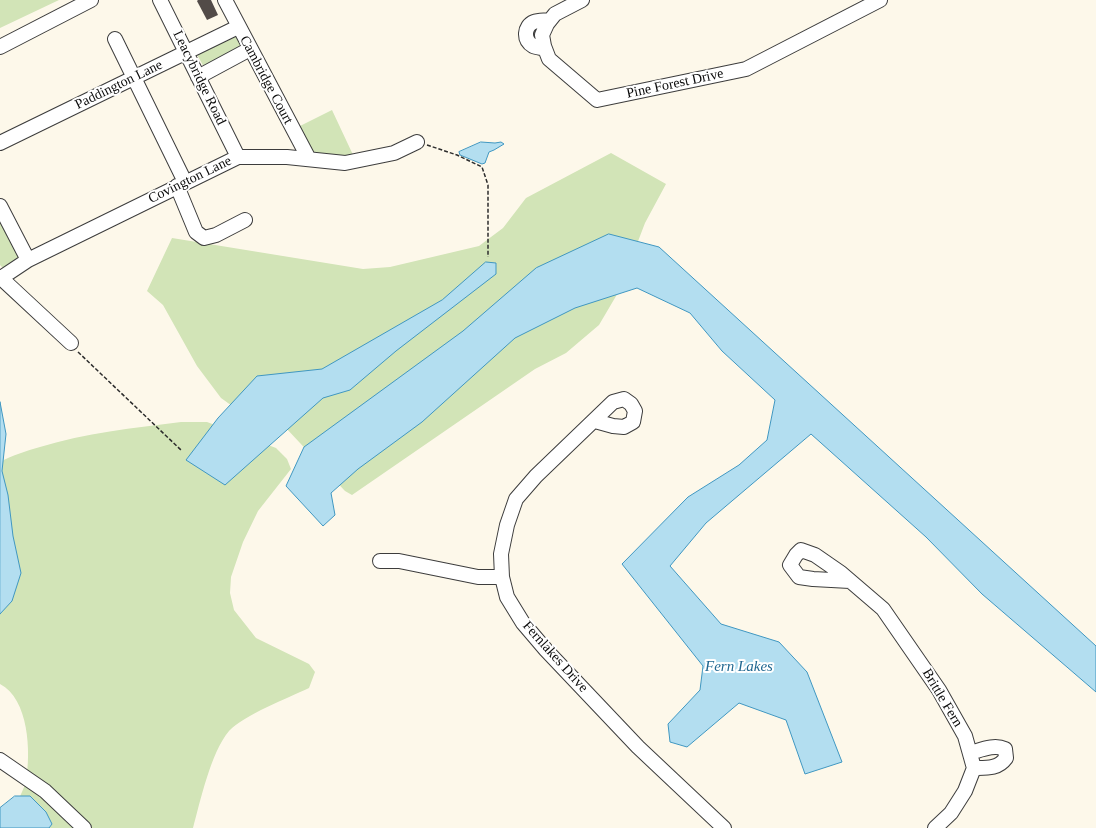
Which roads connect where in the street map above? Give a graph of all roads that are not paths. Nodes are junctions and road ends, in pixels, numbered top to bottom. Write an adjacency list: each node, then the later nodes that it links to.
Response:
1 (160, 0): 10 (street, Leacybridge Road)
2 (225, 0): 6 (street, Cambridge Court)
3 (582, 0): 4 (street, Pine Forest Drive)
4 (880, 0)
5 (88, 2): 8 (street)
6 (238, 27): 9 (street, Cambridge Court); 10 (street, Paddington Lane)
7 (114, 39): 12 (street)
8 (0, 47)
9 (250, 49): 11 (street); 16 (street, Cambridge Court)
10 (186, 52): 11 (street, Leacybridge Road); 12 (street, Paddington Lane)
11 (198, 76): 15 (street, Leacybridge Road)
12 (134, 78): 14 (street, Paddington Lane); 17 (street)
13 (417, 142): 16 (street, Covington Lane)
14 (0, 143)
15 (238, 157): 16 (street, Covington Lane); 17 (street, Covington Lane)
16 (309, 159)
17 (181, 184): 19 (street); 20 (street, Covington Lane)
18 (0, 206): 20 (street)
19 (245, 220)
20 (28, 260): 21 (street, Covington Lane)
21 (0, 277): 22 (street)
22 (71, 342)
23 (595, 421): 25 (street, Fernlakes Drive)
24 (380, 561): 25 (street)
25 (502, 577): 31 (street, Fernlakes Drive)
26 (850, 580): 27 (street, Brittle Fern)
27 (970, 753): 29 (street, Brittle Fern); 29 (street)
28 (0, 760): 30 (street)
29 (974, 768): 32 (street)
30 (84, 828)
31 (724, 828)
32 (935, 828)

